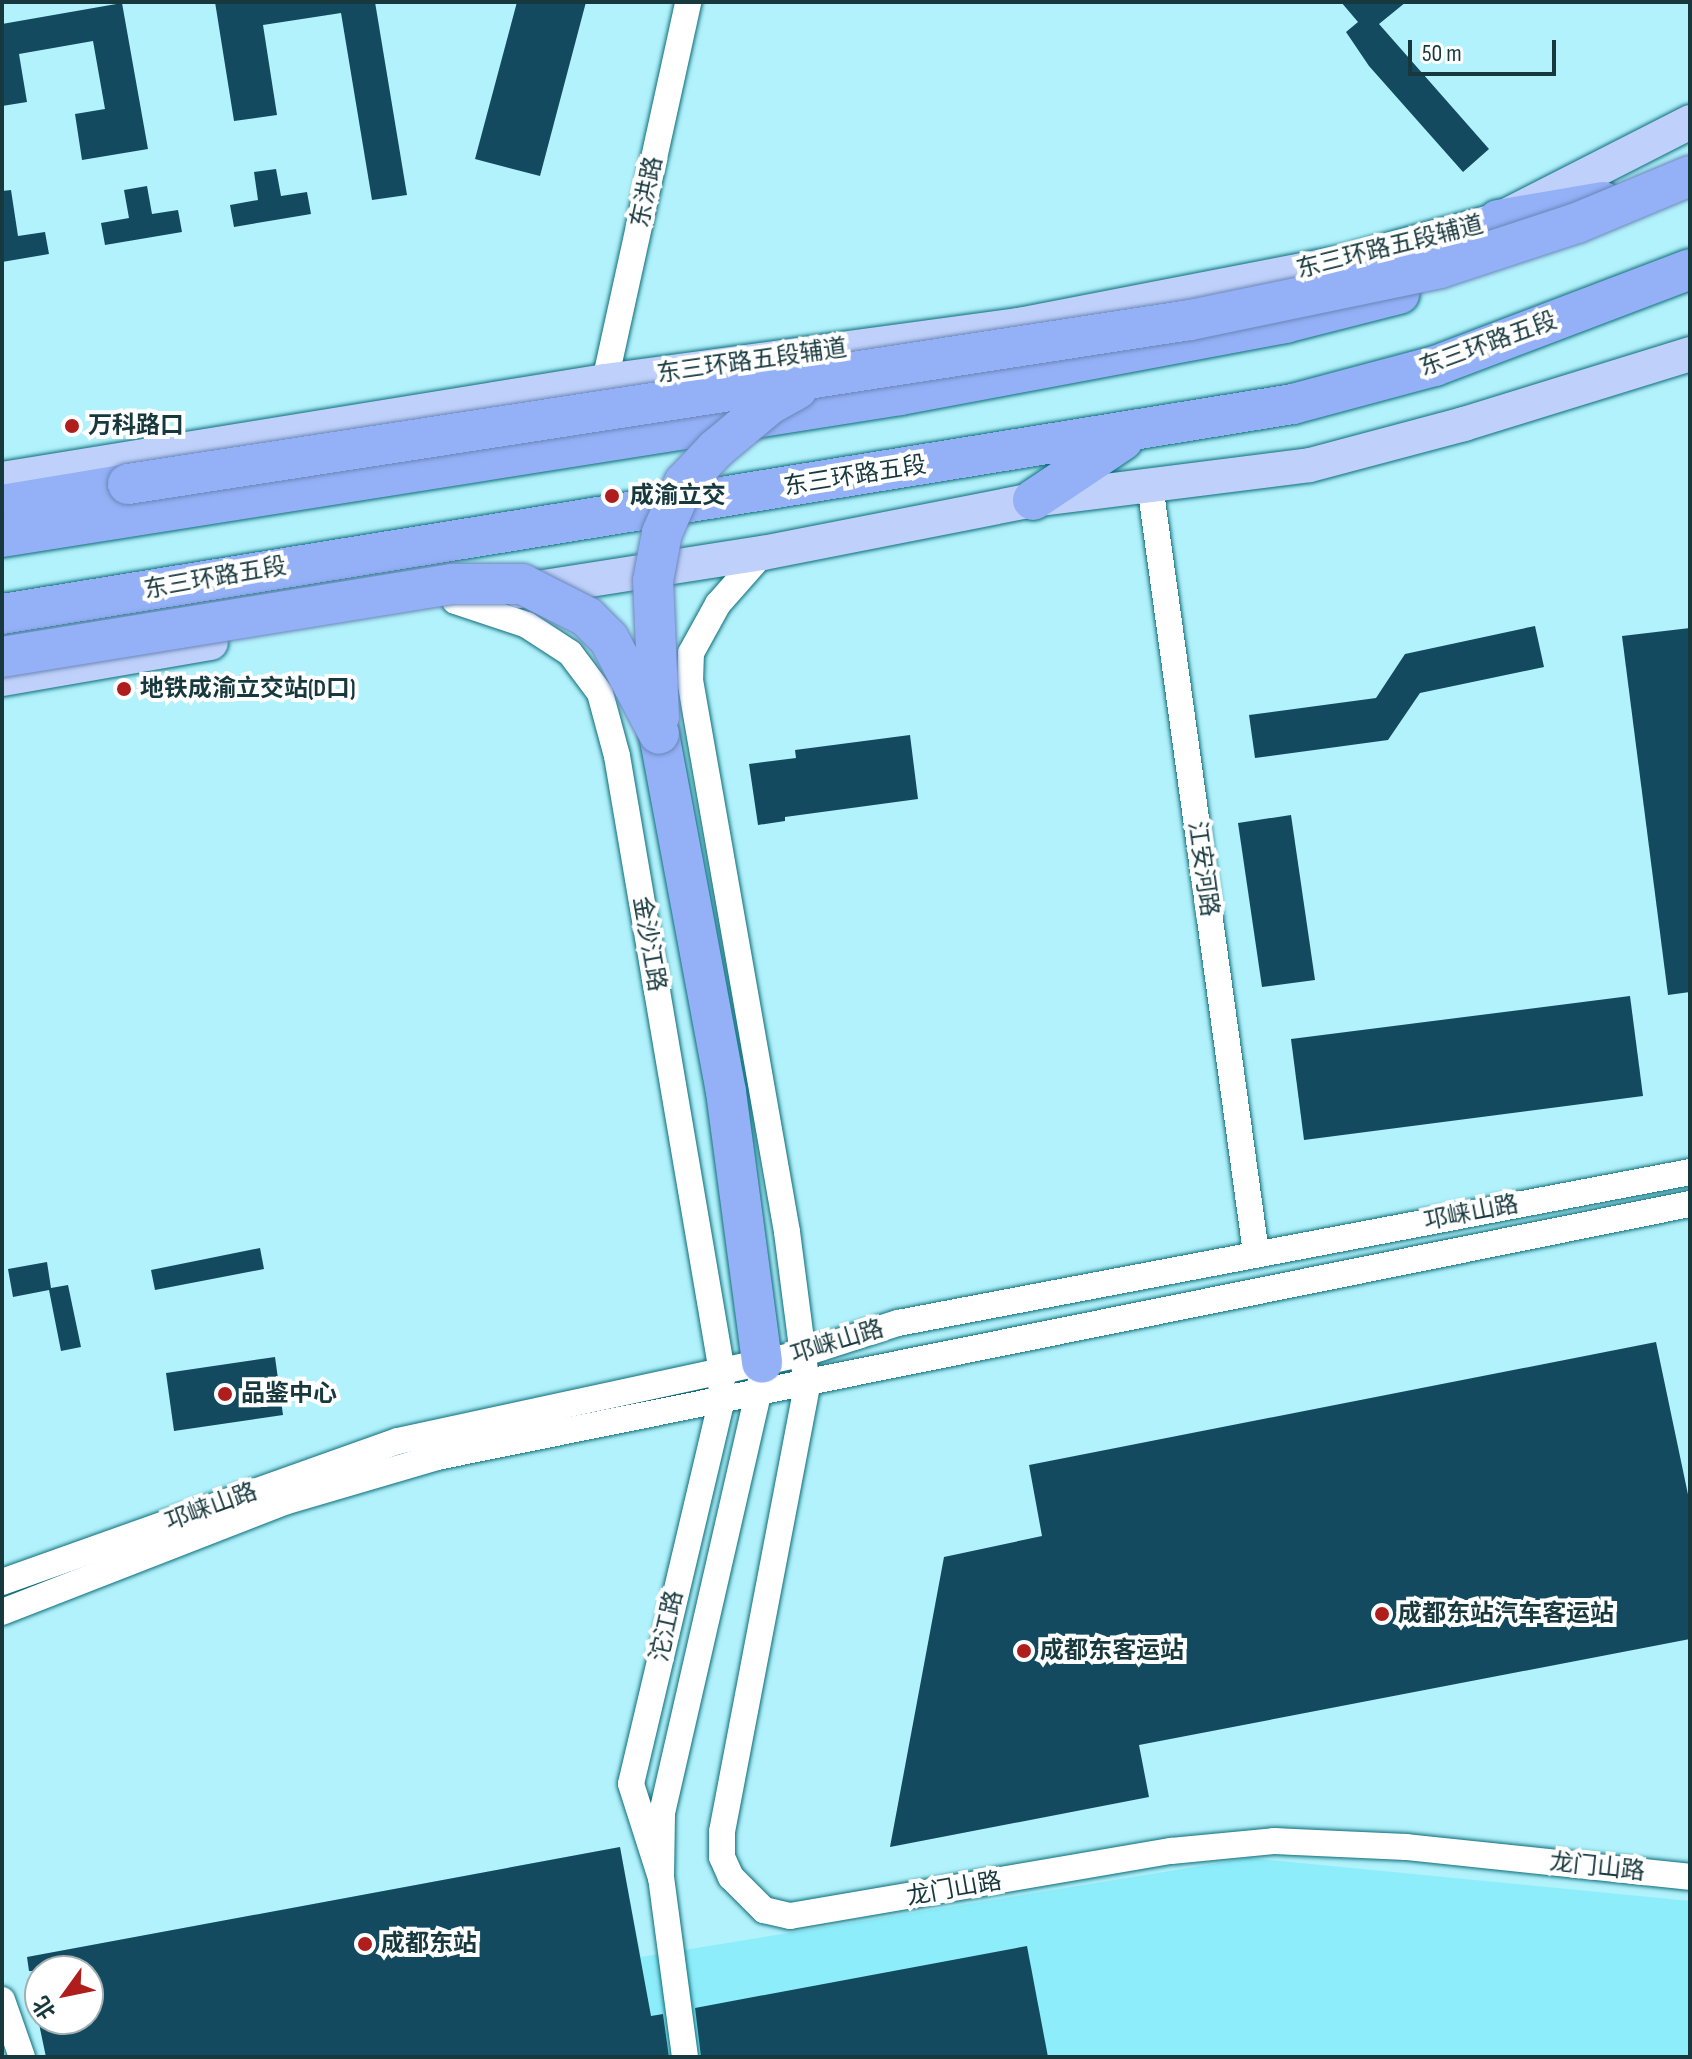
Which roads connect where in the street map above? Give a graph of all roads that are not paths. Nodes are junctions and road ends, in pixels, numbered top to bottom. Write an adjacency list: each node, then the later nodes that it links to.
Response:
1 (688, 2): 8 (street, 东洪路)
2 (1690, 122): 5 (main road)
3 (1690, 176): 9 (highway, bridge)
4 (1690, 191): 5 (highway); 15 (highway)
5 (1498, 220): 8 (main road, 东三环路五段辅道)
6 (1690, 269): 10 (highway, 东三环路五段)
7 (1679, 359): 12 (main road)
8 (605, 381): 11 (main road, 东三环路五段辅道)
9 (808, 383): 14 (highway, bridge); 21 (highway, bridge)
10 (1135, 433): 13 (highway); 18 (highway, 东三环路五段)
11 (2, 479)
12 (1150, 485): 13 (main road); 24 (street, 江安河路)
13 (1033, 500): 16 (main road)
14 (2, 505)
15 (2, 537)
16 (763, 553): 17 (main road); 25 (street)
17 (455, 601): 20 (main road); 26 (street, 金沙江路)
18 (2, 614)
19 (2, 657): 21 (highway, bridge)
20 (2, 679)
21 (659, 734): 27 (highway)
22 (1690, 1172): 24 (street, 邛崃山路)
23 (1690, 1207): 28 (street, 邛崃山路)
24 (1256, 1253): 25 (street, 邛崃山路)
25 (802, 1354): 27 (street, 邛崃山路); 28 (street)
26 (722, 1372): 27 (street, 邛崃山路); 29 (street, 沱江路); 30 (street, 邛崃山路)
27 (761, 1379): 28 (street, 邛崃山路); 29 (street, 邛崃山路); 33 (street)
28 (807, 1386): 32 (street, 龙门山路)
29 (721, 1403): 31 (street, 邛崃山路); 33 (street, 沱江路)
30 (2, 1582)
31 (2, 1612)
32 (1690, 1877)
33 (661, 1878): 34 (street)
34 (673, 1995): 37 (street); 38 (street)
35 (2, 2000): 36 (street)
36 (22, 2057)
37 (674, 2057)
38 (685, 2057)

